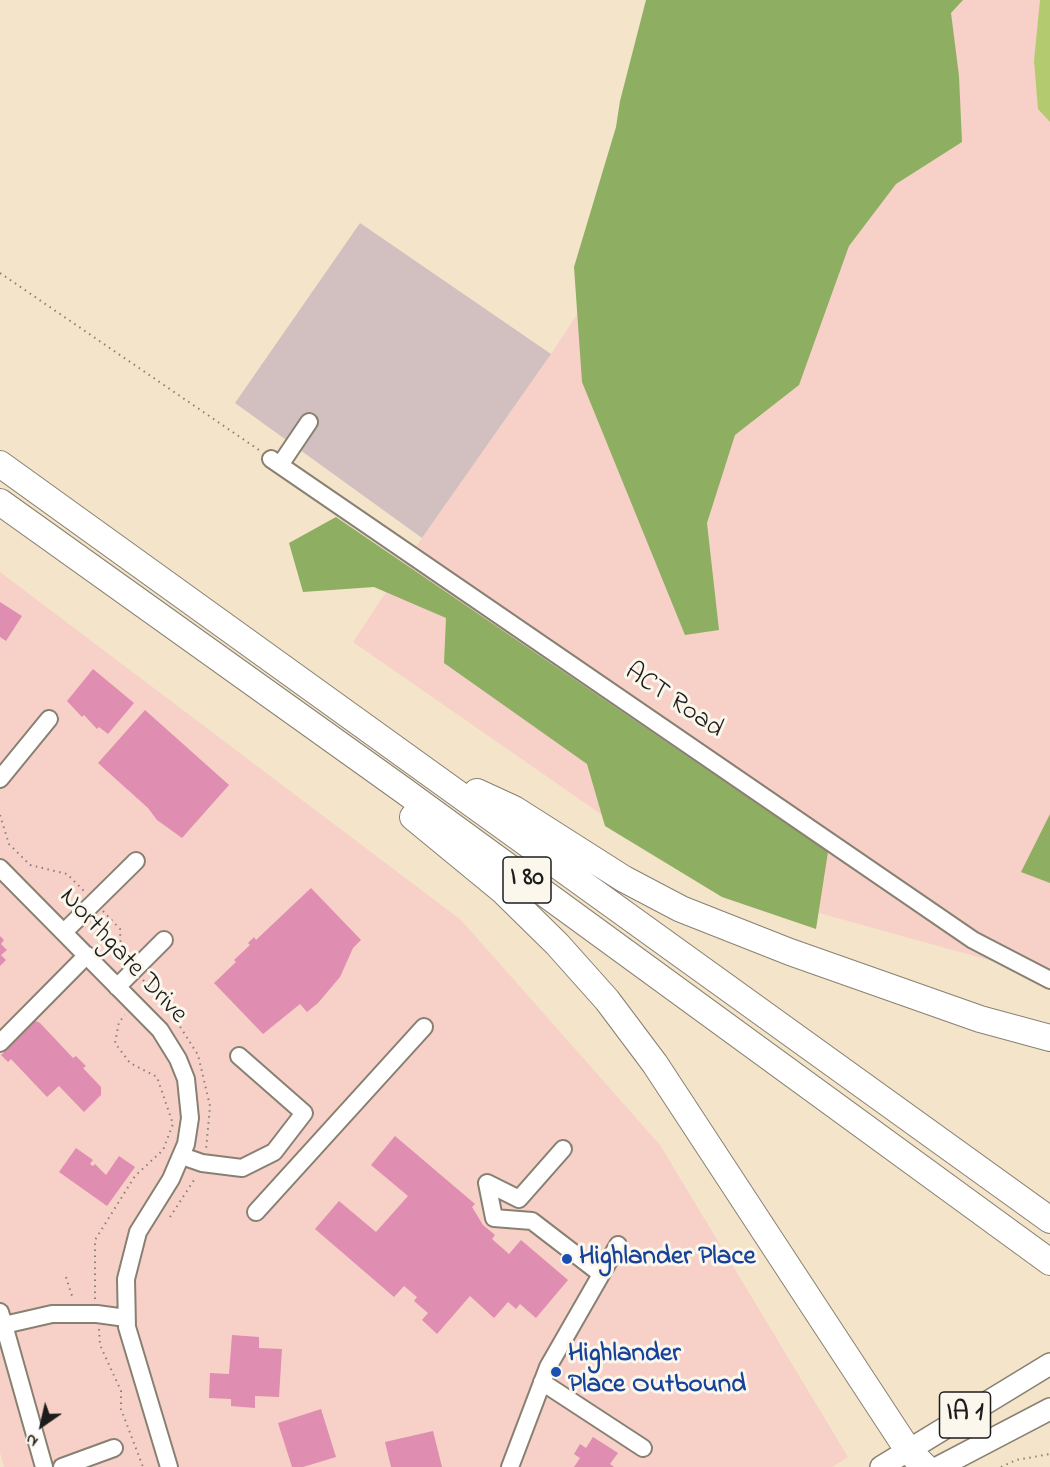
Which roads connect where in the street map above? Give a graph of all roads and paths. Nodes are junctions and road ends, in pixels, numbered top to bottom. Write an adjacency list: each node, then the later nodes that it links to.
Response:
1 (0, 273): 3 (path)
2 (309, 422): 3 (street)
3 (276, 462): 18 (street, ACT Road)
4 (0, 464): 8 (highway, I 80)
5 (0, 502): 7 (highway, I 80)
6 (49, 719): 9 (street)
7 (356, 756): 31 (highway, I 80); 41 (highway)
8 (422, 766): 21 (highway); 28 (highway, I 80)
9 (0, 779)
10 (0, 816): 13 (path)
11 (136, 861): 13 (street)
12 (0, 868): 14 (street, Northgate Drive)
13 (94, 901): 14 (street); 17 (path)
14 (64, 932): 16 (street, Northgate Drive)
15 (165, 940): 17 (street)
16 (87, 955): 19 (street, Northgate Drive); 22 (street)
17 (134, 970): 19 (street)
18 (1050, 980)
19 (117, 987): 25 (street, Northgate Drive)
20 (424, 1027): 27 (street)
21 (1050, 1038)
22 (0, 1043)
23 (239, 1056): 25 (street)
24 (563, 1149): 26 (street)
25 (182, 1156): 33 (street, Northgate Drive)
26 (519, 1199): 29 (street); 29 (street)
27 (256, 1212)
28 (1050, 1220)
29 (532, 1221): 32 (street)
30 (618, 1245): 32 (street)
31 (1050, 1262)
32 (602, 1274): 36 (street)
33 (126, 1318): 34 (street); 44 (street, Northgate Drive)
34 (2, 1319): 43 (street)
35 (1050, 1364): 41 (main road, IA 1)
36 (542, 1382): 39 (street); 45 (street)
37 (1050, 1409): 47 (main road, IA 1)
38 (114, 1448): 42 (street)
39 (643, 1448)
40 (1050, 1454): 48 (path)
41 (917, 1458): 46 (main road, IA 1)
42 (68, 1466)
43 (44, 1467)
44 (169, 1467)
45 (510, 1467)
46 (881, 1467)
47 (939, 1467)
48 (1001, 1467)

